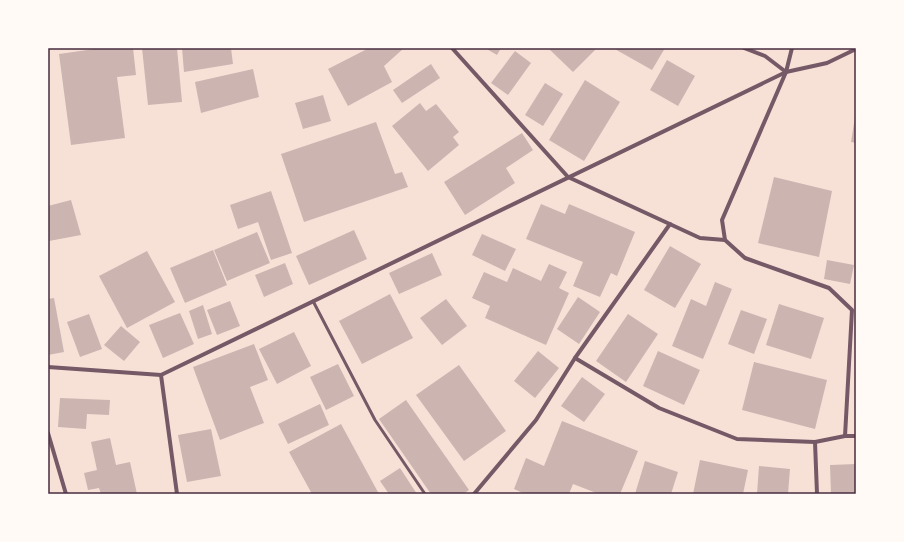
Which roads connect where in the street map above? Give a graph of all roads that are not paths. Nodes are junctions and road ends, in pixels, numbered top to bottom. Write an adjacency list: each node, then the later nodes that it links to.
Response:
1 (452, 48): 6 (street)
2 (744, 48): 5 (street)
3 (792, 48): 5 (street)
4 (856, 48): 5 (street)
5 (786, 72): 6 (street); 8 (street)
6 (568, 177): 7 (street); 9 (street)
7 (670, 224): 8 (street); 10 (street)
8 (725, 240): 14 (street)
9 (313, 301): 12 (street); 19 (lane)
10 (575, 358): 16 (street); 20 (street)
11 (48, 367): 12 (street)
12 (161, 375): 18 (street)
13 (48, 433): 17 (street)
14 (845, 436): 15 (street); 16 (street)
15 (856, 436)
16 (815, 442): 21 (street)
17 (66, 494)
18 (176, 494)
19 (425, 494)
20 (474, 494)
21 (817, 494)

